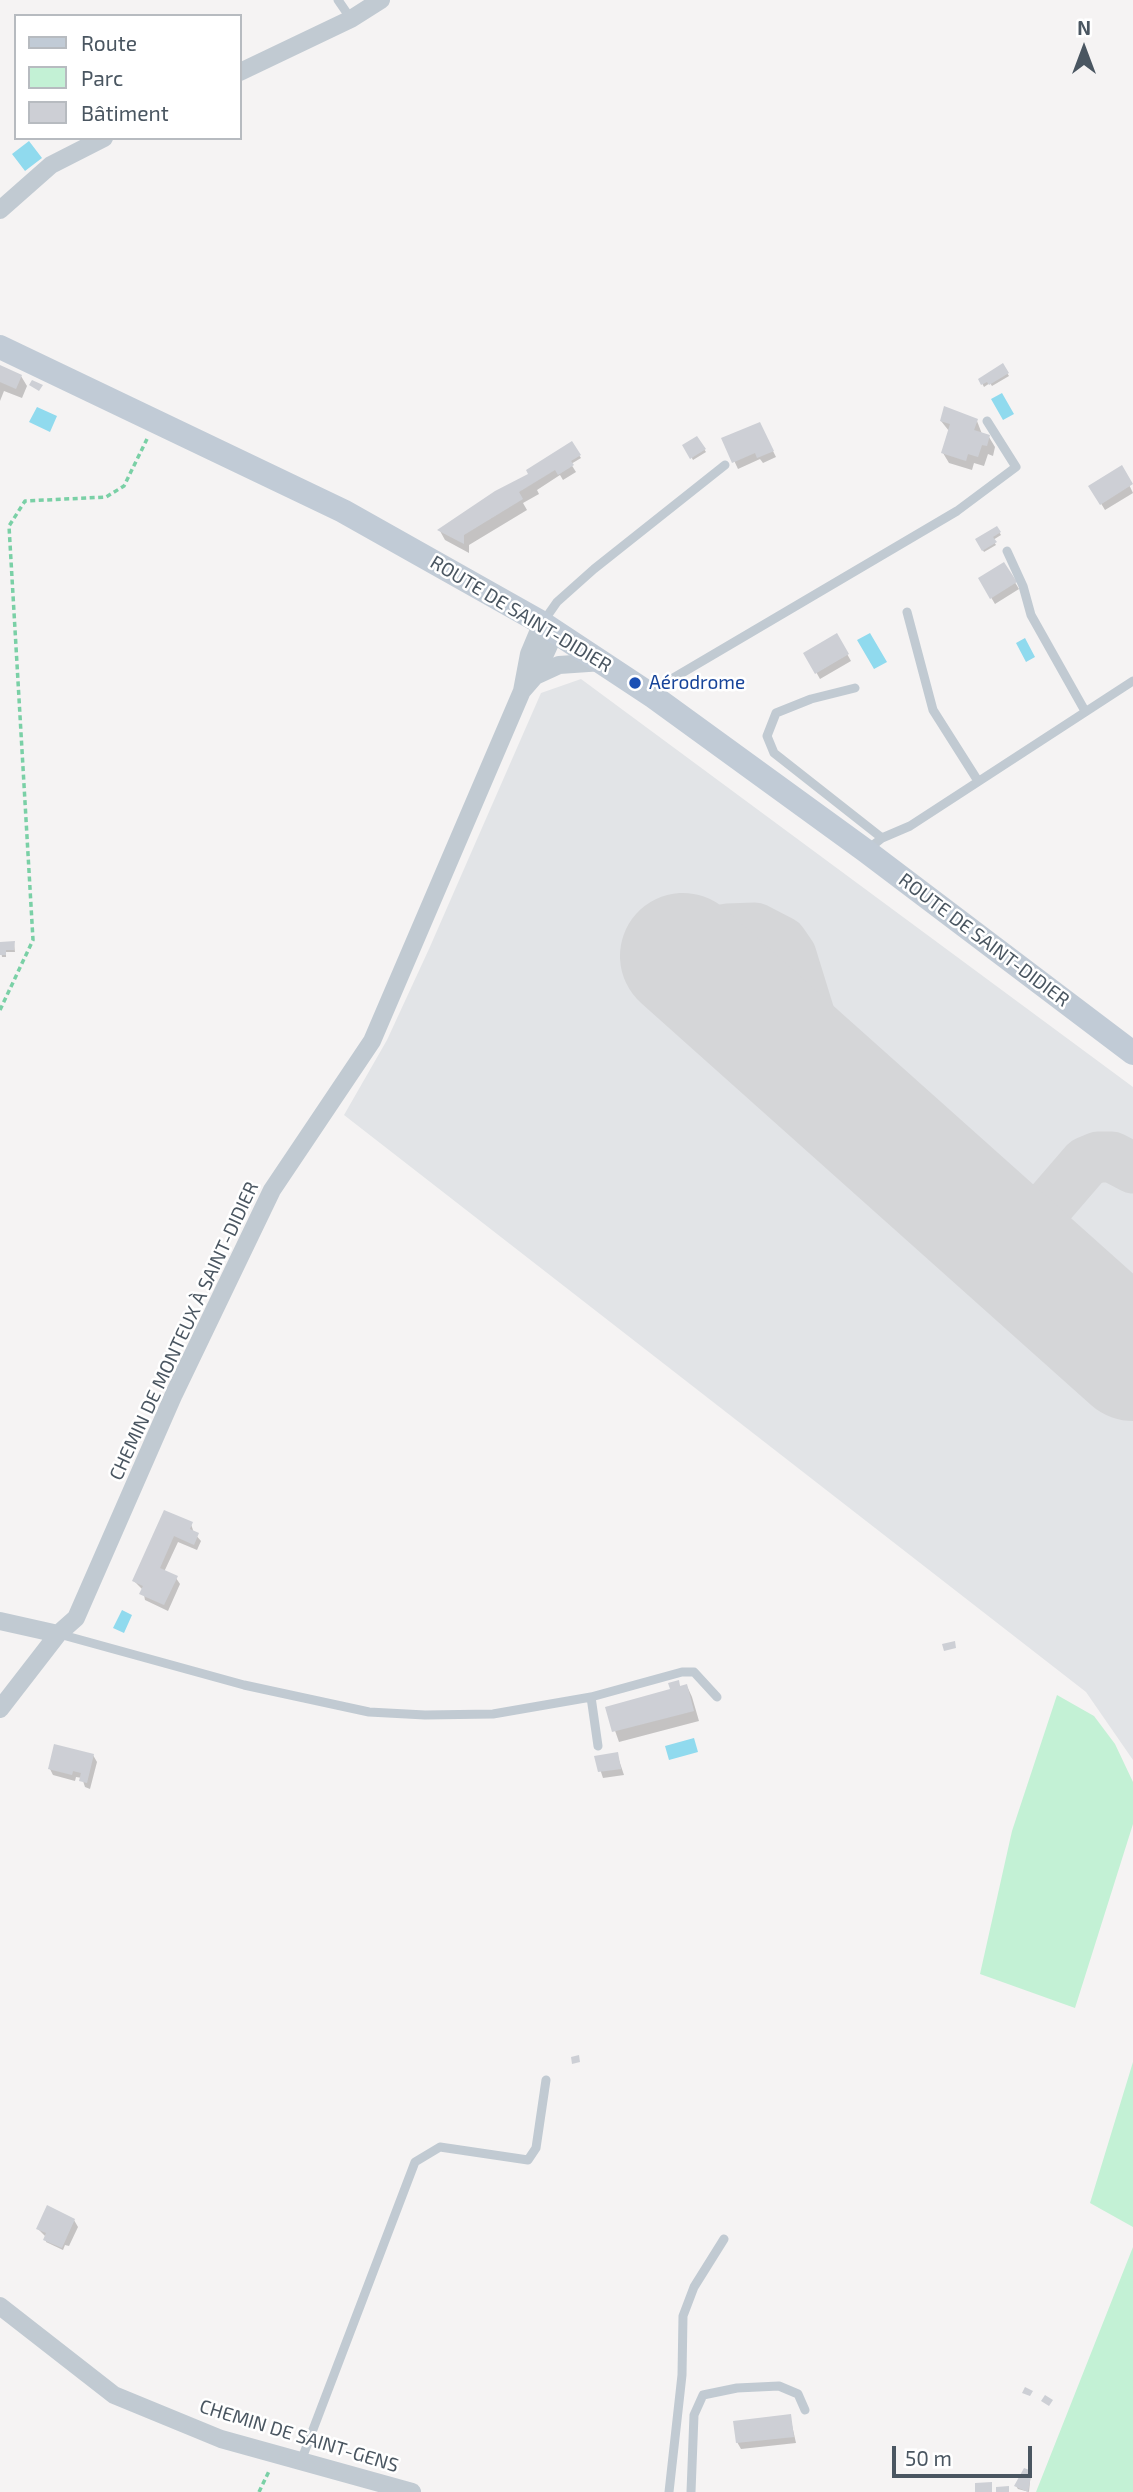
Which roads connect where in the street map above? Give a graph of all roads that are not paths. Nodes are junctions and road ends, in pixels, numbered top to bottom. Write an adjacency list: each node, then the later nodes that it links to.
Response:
1 (338, 0): 3 (lane)
2 (382, 0): 3 (street)
3 (351, 19): 4 (street)
4 (242, 71)
5 (100, 140): 6 (street)
6 (0, 210)
7 (0, 347): 12 (main road, ROUTE DE SAINT-DIDIER)
8 (987, 421): 18 (lane)
9 (725, 465): 12 (lane)
10 (1007, 551): 19 (lane)
11 (907, 612): 20 (lane)
12 (549, 627): 13 (main road, ROUTE DE SAINT-DIDIER); 14 (street, CHEMIN DE MONTEUX À SAINT-DIDIER); 17 (street, CHEMIN DE MONTEUX À SAINT-DIDIER)
13 (603, 662): 14 (street, CHEMIN DE MONTEUX À SAINT-DIDIER); 18 (main road, ROUTE DE SAINT-DIDIER)
14 (535, 676): 17 (street, CHEMIN DE MONTEUX À SAINT-DIDIER)
15 (1133, 681): 19 (lane)
16 (855, 688): 21 (lane)
17 (522, 691): 24 (street, CHEMIN DE MONTEUX À SAINT-DIDIER)
18 (654, 697): 21 (main road, ROUTE DE SAINT-DIDIER)
19 (1085, 711): 20 (lane)
20 (978, 781): 21 (lane)
21 (874, 844): 22 (main road, ROUTE DE SAINT-DIDIER)
22 (1133, 1053)
23 (0, 1621): 24 (street)
24 (58, 1634): 25 (lane); 27 (street, CHEMIN DE MONTEUX À SAINT-DIDIER)
25 (591, 1697): 26 (lane); 28 (lane)
26 (717, 1697)
27 (0, 1709)
28 (598, 1746)
29 (546, 2080): 33 (lane)
30 (724, 2239): 35 (lane)
31 (0, 2306): 33 (street, CHEMIN DE SAINT-GENS)
32 (805, 2410): 36 (lane)
33 (301, 2461): 34 (street, CHEMIN DE SAINT-GENS)
34 (412, 2492)
35 (669, 2492)
36 (691, 2492)

